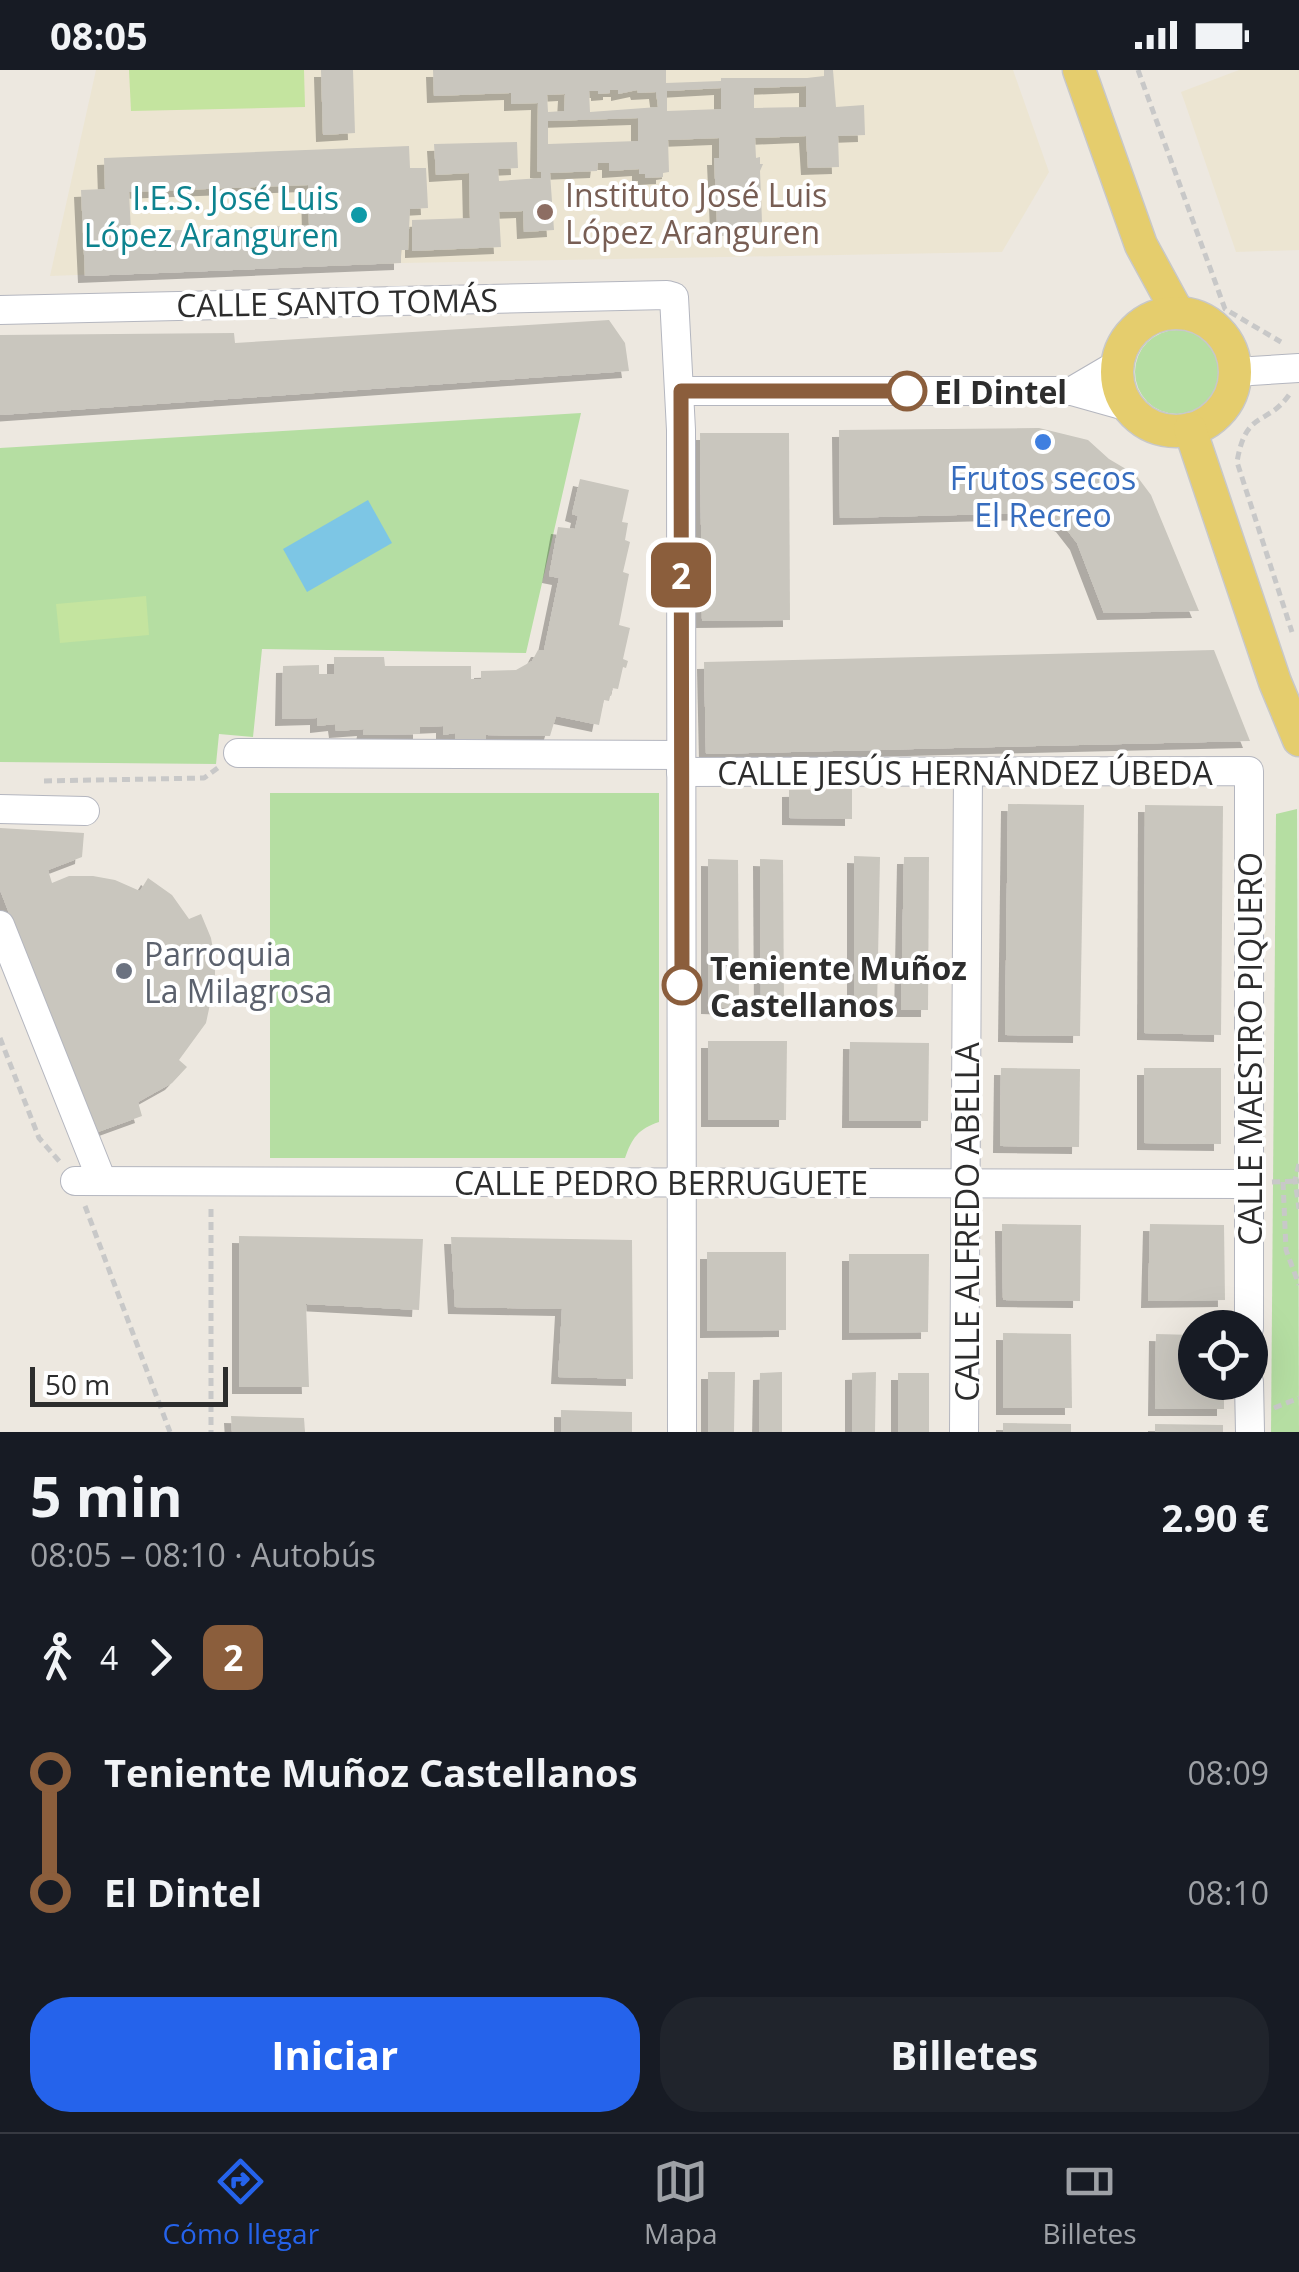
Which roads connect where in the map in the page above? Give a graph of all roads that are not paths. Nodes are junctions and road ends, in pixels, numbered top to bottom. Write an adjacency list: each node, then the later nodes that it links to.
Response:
1 (1079, 70): 2 (main road)
2 (1142, 245): 4 (main road); 5 (main road)
3 (0, 310): 9 (street, CALLE SANTO TOMÁS)
4 (1178, 313): 5 (main road); 8 (main road)
5 (1142, 324): 6 (main road)
6 (1118, 364): 10 (street); 11 (main road)
7 (1299, 368): 8 (street)
8 (1234, 372): 12 (main road)
9 (681, 391): 10 (street); 15 (street)
10 (1072, 391): 11 (street)
11 (1129, 407): 12 (main road)
12 (1190, 429): 13 (main road)
13 (1299, 740)
14 (238, 753): 15 (street, CALLE JESÚS HERNÁNDEZ ÚBEDA)
15 (681, 764): 17 (street, CALLE JESÚS HERNÁNDEZ ÚBEDA); 21 (street)
16 (1249, 771): 17 (street, CALLE JESÚS HERNÁNDEZ ÚBEDA); 23 (street, CALLE MAESTRO PIQUERO)
17 (968, 772): 22 (street, CALLE ALFREDO ABELLA)
18 (0, 808): 19 (street)
19 (85, 811)
20 (0, 925): 21 (street, CALLE PEDRO BERRUGUETE)
21 (682, 1182): 22 (street, CALLE PEDRO BERRUGUETE); 26 (street)
22 (966, 1183): 23 (street, CALLE PEDRO BERRUGUETE); 27 (street, CALLE ALFREDO ABELLA)
23 (1247, 1184): 24 (street, CALLE MAESTRO PIQUERO)
24 (1249, 1310)
25 (1249, 1400): 28 (street)
26 (682, 1432)
27 (964, 1432)
28 (1250, 1432)

